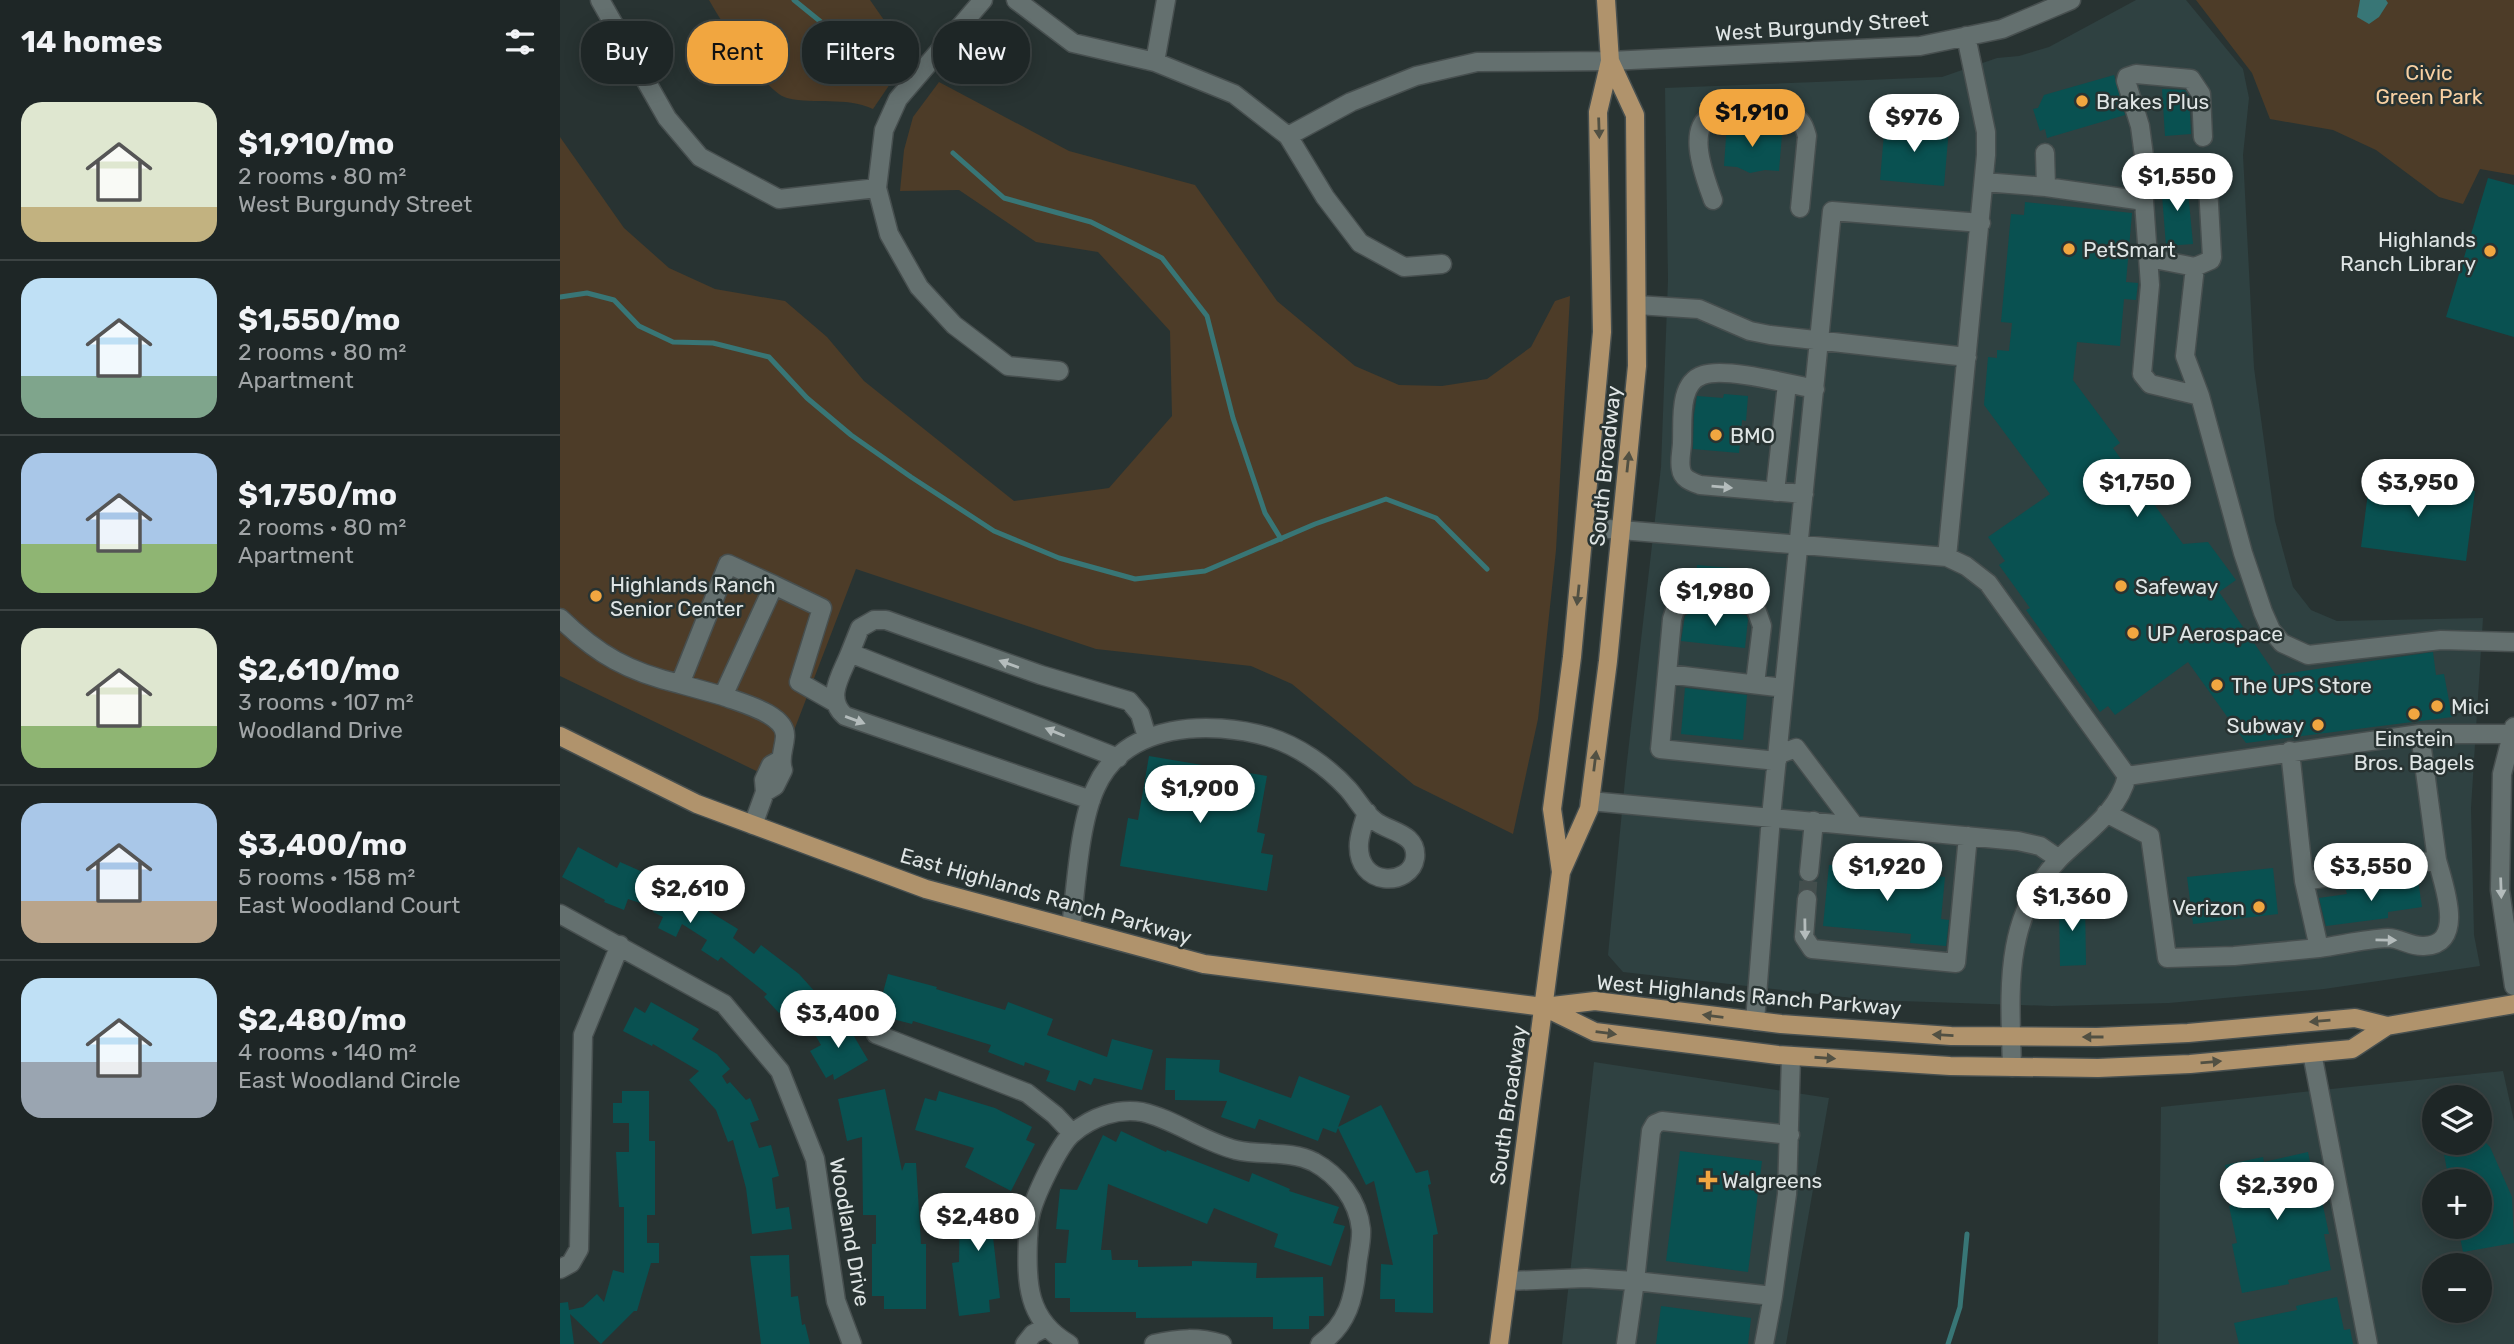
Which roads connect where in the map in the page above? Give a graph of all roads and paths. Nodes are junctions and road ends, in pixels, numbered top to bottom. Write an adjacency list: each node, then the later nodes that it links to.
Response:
1 (600, 0): 16 (street)
2 (983, 0): 16 (street)
3 (1016, 0): 9 (street)
4 (1166, 0): 9 (street)
5 (1606, 0): 8 (main road, South Broadway)
6 (2071, 0): 7 (street, West Burgundy Street)
7 (1966, 36): 8 (street, West Burgundy Street); 14 (street)
8 (1611, 61): 10 (street, West Burgundy Street); 24 (main road, South Broadway); 33 (main road, South Broadway, one-way to 33)
9 (1155, 62): 10 (street)
10 (1287, 136): 22 (street)
11 (2203, 137): 13 (street)
12 (2045, 152): 15 (street)
13 (2147, 171): 18 (street); 23 (street)
14 (1984, 181): 15 (street); 20 (street)
15 (2046, 187): 18 (street)
16 (877, 188): 27 (street)
17 (1713, 200): 19 (street)
18 (2144, 201): 21 (street)
19 (1800, 208)
20 (1981, 223): 25 (street); 26 (street)
21 (2149, 258): 23 (street); 30 (street)
22 (1441, 264)
23 (2194, 267): 30 (street)
24 (1637, 305): 25 (street); 34 (main road, South Broadway, one-way to 24)
25 (1820, 339): 26 (street); 29 (street)
26 (1967, 358): 36 (street)
27 (1059, 371)
28 (1787, 384): 29 (street); 31 (street); 31 (street, one-way to 31)
29 (1815, 389): 32 (street)
30 (2200, 396): 39 (street)
31 (1775, 492): 32 (street)
32 (1804, 494): 35 (street)
33 (1585, 527): 34 (street); 67 (main road, South Broadway, one-way to 67)
34 (1621, 530): 35 (street); 57 (main road, South Broadway, one-way to 34)
35 (1798, 544): 36 (street); 44 (street)
36 (1947, 557): 55 (street)
37 (774, 586): 42 (street); 45 (street); 46 (street)
38 (560, 618): 42 (street)
39 (2514, 642)
40 (850, 653): 46 (street); 51 (street, one-way to 40); 53 (street, one-way to 40)
41 (1667, 674): 43 (street); 43 (street); 54 (street)
42 (680, 684): 45 (street)
43 (1755, 684): 44 (street)
44 (1784, 688): 54 (street)
45 (723, 696): 62 (street)
46 (834, 702): 56 (street, one-way to 56)
47 (2514, 727): 49 (street)
48 (2420, 734): 49 (street); 52 (street); 66 (street)
49 (2514, 734): 75 (street, one-way to 75)
50 (560, 736): 62 (main road, East Highlands Ranch Parkway)
51 (1147, 737): 53 (street); 58 (street)
52 (2290, 751): 55 (street); 69 (street)
53 (1118, 758): 56 (street)
54 (1777, 758): 60 (street); 63 (street)
55 (2127, 776): 59 (street)
56 (1091, 800): 72 (street)
57 (1590, 801): 60 (street); 67 (main road, South Broadway)
58 (1367, 812)
59 (2106, 813): 65 (street); 74 (street)
60 (1771, 817): 61 (street); 78 (street)
61 (1814, 821): 63 (street); 68 (street)
62 (753, 825): 72 (main road, East Highlands Ranch Parkway)
63 (1854, 825): 64 (street)
64 (1968, 836): 65 (street); 70 (street, one-way to 64)
65 (2059, 859): 81 (street)
66 (2437, 860): 69 (street); 74 (street, one-way to 66)
67 (1561, 872): 77 (main road, South Broadway)
68 (1809, 872)
69 (2304, 881): 74 (street)
70 (1807, 899)
71 (560, 914): 73 (street, Woodland Drive)
72 (1071, 928): 77 (main road, East Highlands Ranch Parkway)
73 (620, 945): 87 (street); 93 (street, Woodland Drive)
74 (2319, 948)
75 (2514, 986)
76 (2514, 1004): 79 (main road, West Highlands Ranch Parkway)
77 (1544, 1007): 78 (main road, West Highlands Ranch Parkway, one-way to 77); 83 (main road, West Highlands Ranch Parkway, one-way to 83); 88 (main road, South Broadway)
78 (1755, 1021): 81 (main road, West Highlands Ranch Parkway, one-way to 78)
79 (2387, 1026): 81 (main road, West Highlands Ranch Parkway, one-way to 81); 82 (main road, West Highlands Ranch Parkway)
80 (876, 1034): 85 (street)
81 (2012, 1036): 84 (street)
82 (2312, 1053): 84 (main road, West Highlands Ranch Parkway, one-way to 82); 101 (street)
83 (1791, 1056): 84 (main road, West Highlands Ranch Parkway, one-way to 84); 86 (street)
84 (2012, 1067)
85 (1072, 1133): 91 (street); 97 (street)
86 (1790, 1135): 89 (street); 90 (street)
87 (560, 1269)
88 (1508, 1281): 89 (street); 98 (main road, South Broadway)
89 (1635, 1281): 90 (street); 99 (street)
90 (1773, 1296): 100 (street)
91 (1046, 1327): 92 (street); 94 (street)
92 (1064, 1343)
93 (852, 1344)
94 (1025, 1344)
95 (1154, 1344): 96 (street)
96 (1222, 1344)
97 (1320, 1344)
98 (1499, 1344)
99 (1626, 1344)
100 (1764, 1344)
101 (2368, 1344)

